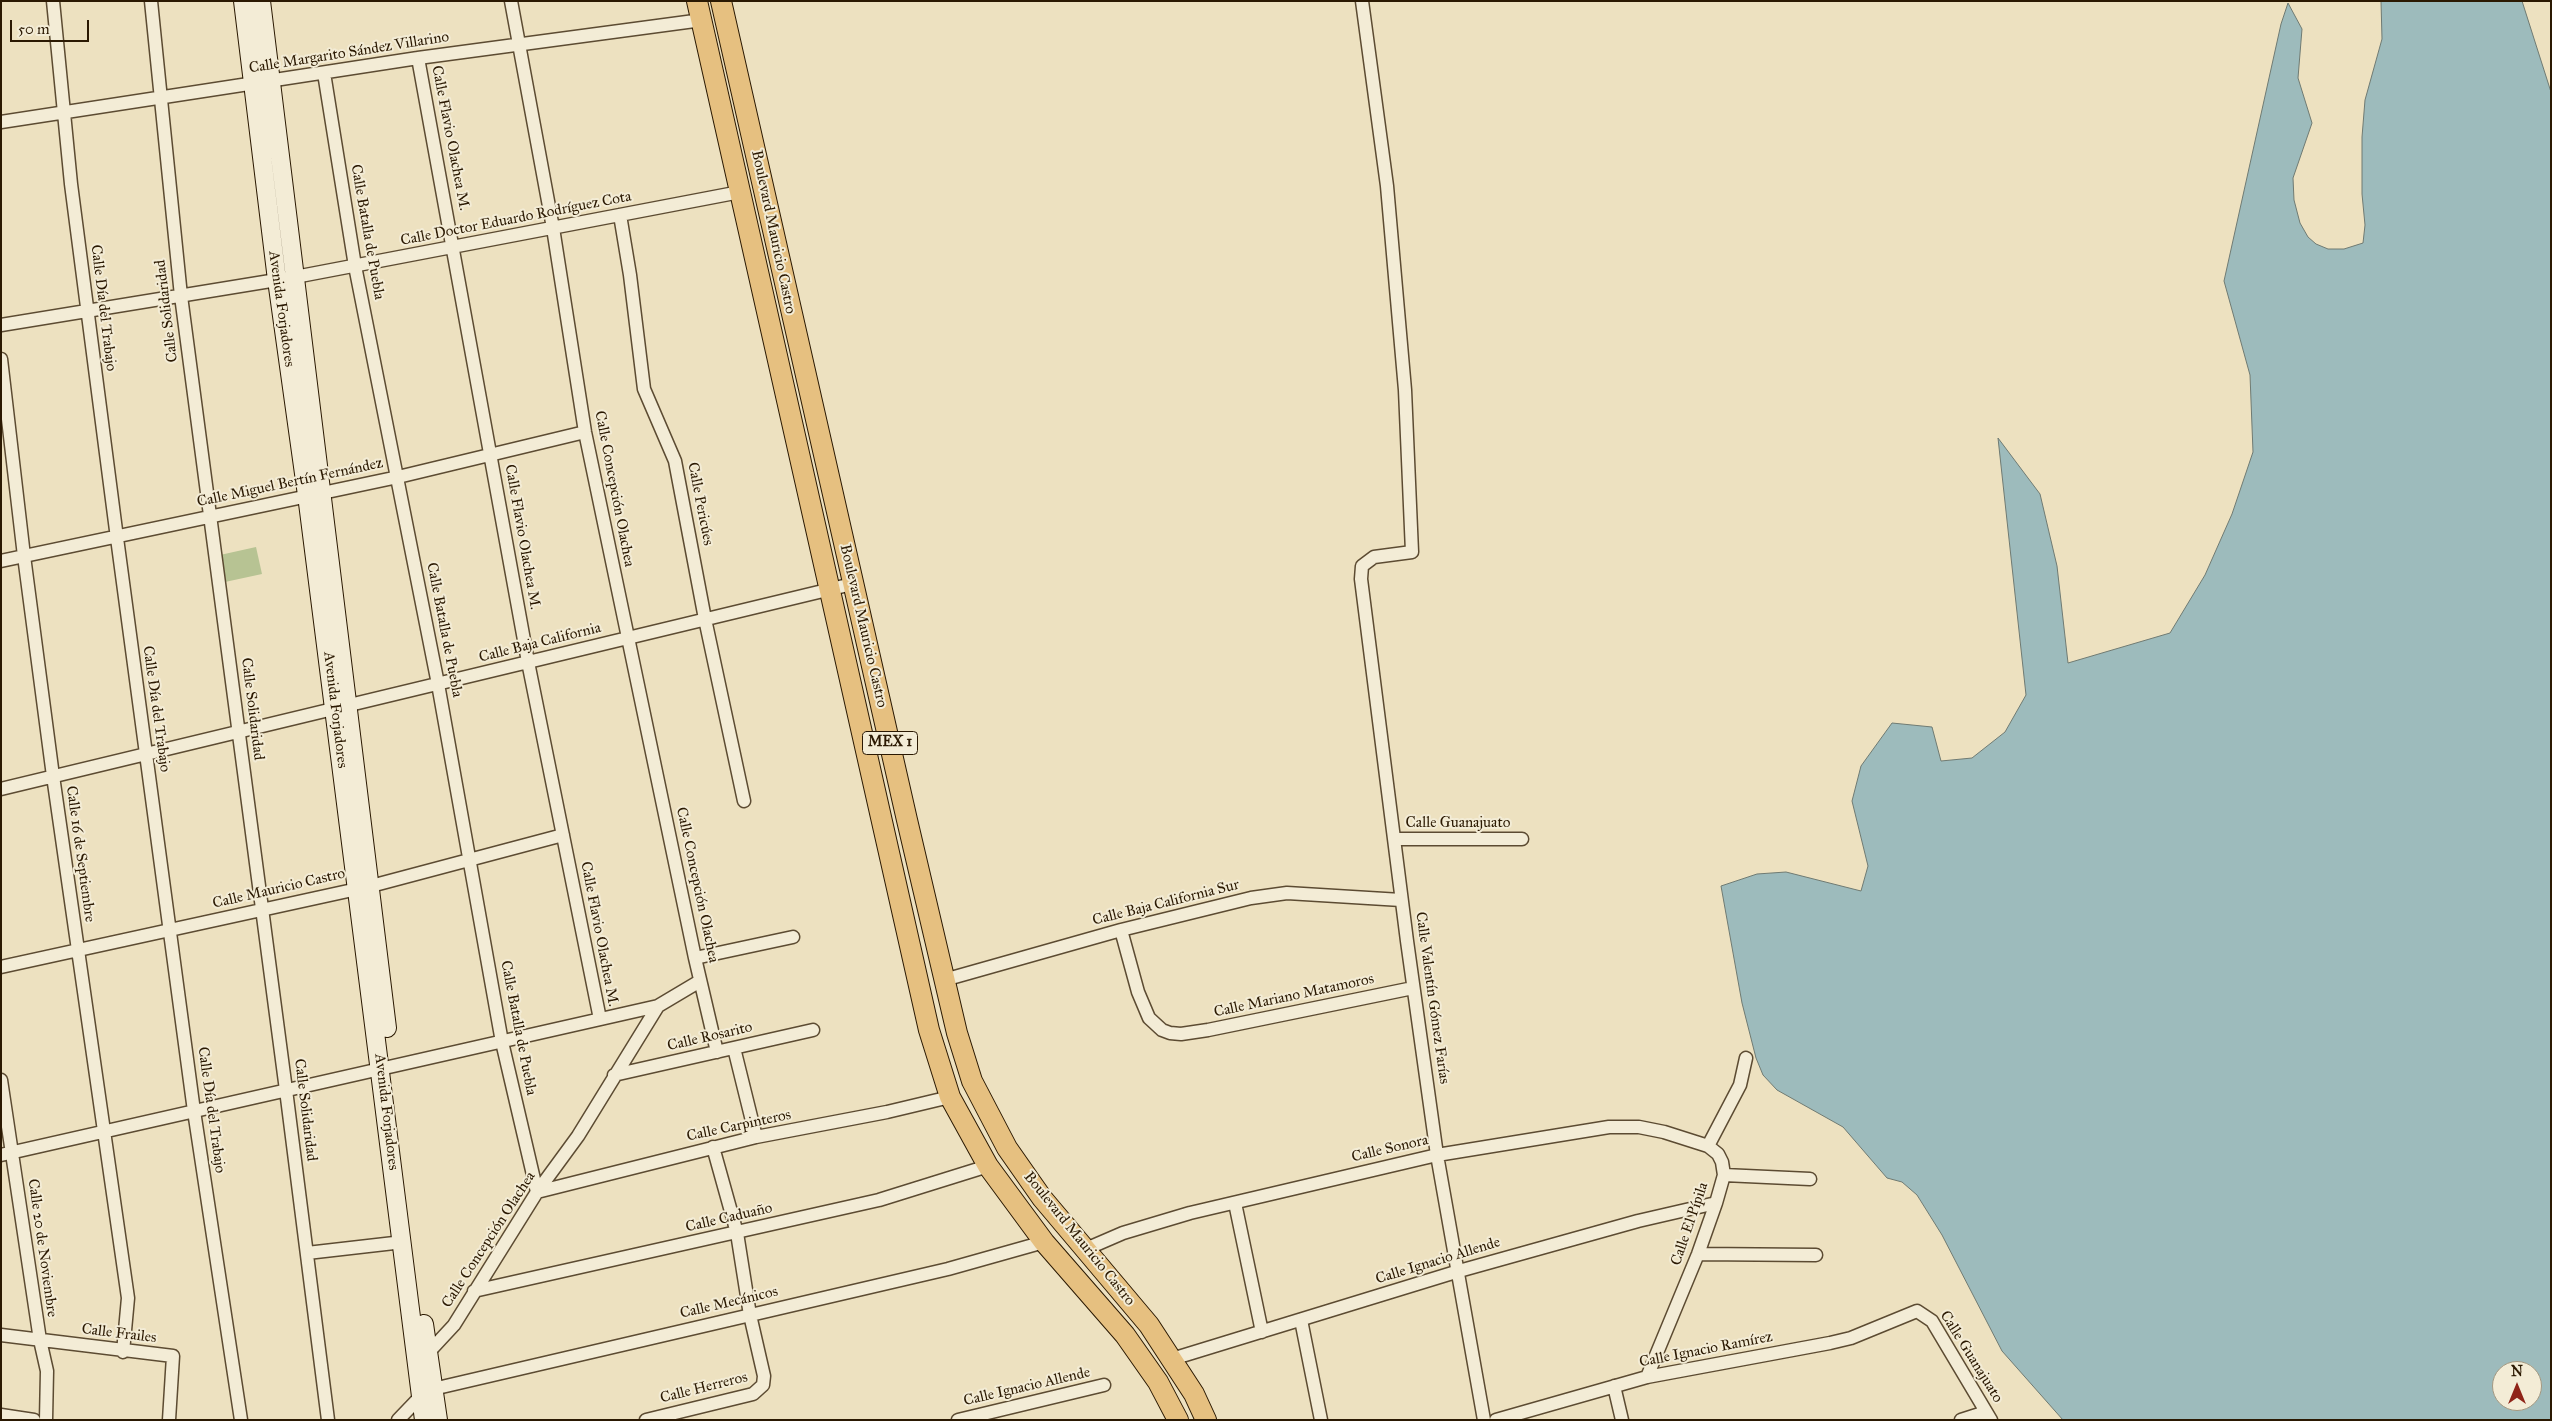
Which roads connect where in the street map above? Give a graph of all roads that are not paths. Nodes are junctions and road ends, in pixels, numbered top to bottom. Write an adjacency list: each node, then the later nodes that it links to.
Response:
1 (53, 1): 15 (street, Calle Día del Trabajo)
2 (151, 1): 14 (street, Calle Solidaridad)
3 (244, 1): 13 (main road, Avenida Forjadores)
4 (261, 1): 12 (main road, Avenida Forjadores)
5 (511, 1): 9 (street, Calle Concepción Olachea)
6 (721, 1): 36 (main road, Boulevard Mauricio Castro / MEX 1)
7 (1362, 1): 49 (street, Calle Valentín Gómez Farías)
8 (700, 10): 9 (street, Calle Margarito Sández Villarino); 17 (main road, Boulevard Mauricio Castro / MEX 1)
9 (519, 44): 10 (street, Calle Margarito Sández Villarino); 19 (street, Calle Concepción Olachea)
10 (418, 58): 11 (street, Calle Margarito Sández Villarino); 20 (street, Calle Flavio Olachea M.)
11 (324, 73): 12 (street, Calle Margarito Sández Villarino); 21 (street, Calle Batalla de Puebla)
12 (272, 82): 13 (street, Calle Margarito Sández Villarino); 22 (main road, Avenida Forjadores)
13 (254, 83): 14 (street, Calle Margarito Sández Villarino); 23 (main road, Avenida Forjadores)
14 (161, 100): 15 (street, Calle Margarito Sández Villarino); 24 (street, Calle Solidaridad)
15 (64, 114): 16 (street, Calle Margarito Sández Villarino); 25 (street, Calle Día del Trabajo)
16 (1, 122)
17 (740, 192): 18 (street, Calle Doctor Eduardo Rodríguez Cota); 37 (main road, Boulevard Mauricio Castro / MEX 1)
18 (620, 215): 19 (street, Calle Doctor Eduardo Rodríguez Cota); 38 (street, Calle Pericúes)
19 (553, 228): 20 (street, Calle Doctor Eduardo Rodríguez Cota); 28 (street, Calle Concepción Olachea)
20 (454, 247): 21 (street, Calle Doctor Eduardo Rodríguez Cota); 29 (street, Calle Flavio Olachea M.)
21 (355, 266): 22 (street, Calle Doctor Eduardo Rodríguez Cota); 30 (street, Calle Batalla de Puebla)
22 (296, 277): 23 (street, Calle Doctor Eduardo Rodríguez Cota); 31 (main road, Avenida Forjadores)
23 (277, 280): 24 (street, Calle Doctor Eduardo Rodríguez Cota); 31 (main road, Avenida Forjadores)
24 (181, 296): 25 (street, Calle Doctor Eduardo Rodríguez Cota); 32 (street, Calle Solidaridad)
25 (88, 312): 26 (street, Calle Doctor Eduardo Rodríguez Cota); 33 (street, Calle Día del Trabajo)
26 (1, 325)
27 (1, 359): 34 (street, Calle 16 de Septiembre)
28 (585, 432): 29 (street, Calle Miguel Bertín Fernández); 39 (street, Calle Concepción Olachea)
29 (491, 455): 30 (street, Calle Miguel Bertín Fernández); 40 (street, Calle Flavio Olachea M.)
30 (398, 477): 31 (street, Calle Miguel Bertín Fernández); 41 (street, Calle Batalla de Puebla)
31 (314, 493): 32 (street, Calle Miguel Bertín Fernández); 42 (main road, Avenida Forjadores)
32 (211, 516): 33 (street, Calle Miguel Bertín Fernández); 43 (street, Calle Solidaridad)
33 (117, 538): 34 (street, Calle Miguel Bertín Fernández); 44 (street, Calle Día del Trabajo)
34 (24, 556): 35 (street, Calle Miguel Bertín Fernández); 45 (street, Calle 16 de Septiembre)
35 (1, 561)
36 (852, 584): 37 (street, Calle Baja California); 58 (main road, Boulevard Mauricio Castro / MEX 1)
37 (829, 589): 38 (street, Calle Baja California); 53 (main road, Boulevard Mauricio Castro / MEX 1)
38 (705, 619): 39 (street, Calle Baja California); 47 (street, Calle Pericúes)
39 (628, 638): 40 (street, Calle Baja California); 61 (street, Calle Concepción Olachea)
40 (528, 662): 41 (street, Calle Baja California); 48 (street, Calle Flavio Olachea M.)
41 (438, 684): 42 (street, Calle Baja California); 51 (street, Calle Batalla de Puebla)
42 (342, 707): 43 (street, Calle Baja California); 52 (main road, Avenida Forjadores)
43 (238, 732): 44 (street, Calle Baja California); 55 (street, Calle Solidaridad)
44 (146, 753): 45 (street, Calle Baja California); 56 (street, Calle Día del Trabajo)
45 (53, 776): 46 (street, Calle Baja California); 60 (street, Calle 16 de Septiembre)
46 (1, 789)
47 (744, 801)
48 (563, 835): 51 (street, Calle Mauricio Castro); 67 (street, Calle Flavio Olachea M.)
49 (1394, 839): 50 (street, Calle Guanajuato); 54 (street, Calle Valentín Gómez Farías)
50 (1522, 839)
51 (469, 861): 52 (street, Calle Mauricio Castro); 69 (street, Calle Batalla de Puebla)
52 (364, 887): 55 (street, Calle Mauricio Castro); 73 (main road, Avenida Forjadores)
53 (900, 899): 58 (main road); 77 (main road, Boulevard Mauricio Castro / MEX 1)
54 (1401, 900): 57 (street, Calle Baja California Sur); 65 (street, Calle Valentín Gómez Farías)
55 (261, 909): 56 (street, Calle Mauricio Castro); 76 (street, Calle Solidaridad)
56 (170, 930): 60 (street, Calle Mauricio Castro); 78 (street, Calle Día del Trabajo)
57 (1121, 930): 63 (street, Calle Baja California Sur); 65 (street, Calle Mariano Matamoros)
58 (934, 936): 63 (main road, Boulevard Mauricio Castro / MEX 1)
59 (793, 937): 61 (street)
60 (77, 949): 62 (street, Calle Mauricio Castro); 79 (street, Calle 16 de Septiembre)
61 (695, 958): 64 (street, Calle Concepción Olachea)
62 (1, 967)
63 (944, 980): 94 (main road, Boulevard Mauricio Castro / MEX 1)
64 (700, 981): 66 (street, Calle Concepción Olachea); 71 (street, Calle Concepción Olachea)
65 (1413, 988): 84 (street, Calle Valentín Gómez Farías)
66 (658, 1006): 67 (street); 74 (street, Calle Concepción Olachea)
67 (600, 1019): 69 (street)
68 (813, 1030): 70 (street, Calle Rosarito)
69 (502, 1042): 73 (street); 88 (street, Calle Batalla de Puebla)
70 (734, 1048): 71 (street, Calle Rosarito); 80 (street)
71 (717, 1052): 74 (street, Calle Rosarito)
72 (1746, 1058): 81 (street)
73 (386, 1068): 76 (street); 92 (main road, Avenida Forjadores); 107 (main road, Avenida Forjadores)
74 (614, 1075): 88 (street, Calle Concepción Olachea)
75 (1, 1080): 83 (street, Calle 20 de Noviembre)
76 (286, 1090): 78 (street); 95 (street, Calle Solidaridad)
77 (950, 1097): 80 (street, Calle Carpinteros); 85 (main road, Boulevard Mauricio Castro / MEX 1)
78 (194, 1111): 79 (street); 119 (street, Calle Día del Trabajo)
79 (105, 1132): 83 (street); 106 (street, Calle 16 de Septiembre)
80 (756, 1137): 82 (street, Calle Carpinteros)
81 (1708, 1146): 84 (street, Calle Sonora); 86 (street, Calle El Pípila)
82 (713, 1147): 88 (street, Calle Carpinteros); 91 (street, Calle Herreros)
83 (7, 1154): 105 (street, Calle 20 de Noviembre)
84 (1437, 1155): 89 (street, Calle Sonora); 98 (street, Calle Valentín Gómez Farías)
85 (988, 1166): 91 (street, Calle Caduaño); 93 (main road, Boulevard Mauricio Castro / MEX 1)
86 (1724, 1175): 87 (street); 90 (street, Calle El Pípila)
87 (1810, 1179)
88 (537, 1192): 99 (street, Calle Concepción Olachea)
89 (1235, 1203): 94 (street, Calle Sonora); 103 (street)
90 (1716, 1203): 96 (street, Calle El Pípila); 98 (street, Calle Ignacio Allende)
91 (737, 1233): 99 (street, Calle Caduaño); 101 (street, Calle Herreros)
92 (403, 1242): 95 (street); 112 (main road, Avenida Forjadores)
93 (1044, 1242): 101 (street, Calle Mecánicos); 126 (main road, Boulevard Mauricio Castro / MEX 1)
94 (1086, 1249): 108 (main road, Boulevard Mauricio Castro / MEX 1)
95 (307, 1253): 120 (street, Calle Solidaridad)
96 (1698, 1254): 97 (street); 109 (street, Calle El Pípila)
97 (1816, 1255)
98 (1459, 1271): 102 (street, Calle Ignacio Allende); 129 (street, Calle Valentín Gómez Farías)
99 (474, 1291): 107 (street, Calle Concepción Olachea)
100 (1922, 1312): 109 (street, Calle Ignacio Ramírez); 115 (street, Calle Guanajuato)
101 (750, 1315): 112 (street, Calle Mecánicos); 124 (street, Calle Herreros)
102 (1301, 1320): 103 (street, Calle Ignacio Allende); 128 (street)
103 (1262, 1332): 108 (street, Calle Ignacio Allende)
104 (1, 1335): 105 (street, Calle Frailes)
105 (40, 1340): 106 (street, Calle Frailes); 117 (street, Calle 20 de Noviembre)
106 (123, 1352): 118 (street, Calle Frailes)
107 (428, 1353): 112 (main road, Avenida Forjadores)
108 (1172, 1359): 127 (main road, Boulevard Mauricio Castro / MEX 1)
109 (1647, 1377): 111 (street, Calle Ignacio Ramírez)
110 (1104, 1385): 114 (street, Calle Ignacio Allende)
111 (1614, 1386): 130 (street, Calle Ignacio Ramírez); 131 (street)
112 (427, 1393): 121 (street); 122 (main road, Avenida Forjadores); 123 (main road, Avenida Forjadores)
113 (1, 1415): 116 (street)
114 (987, 1416): 125 (street, Calle Ignacio Allende)
115 (1988, 1416): 132 (street)
116 (34, 1420)
117 (46, 1420)
118 (169, 1420)
119 (241, 1420)
120 (328, 1420)
121 (398, 1420)
122 (424, 1420)
123 (438, 1420)
124 (646, 1420)
125 (958, 1420)
126 (1178, 1420)
127 (1206, 1420)
128 (1321, 1420)
129 (1484, 1420)
130 (1496, 1420)
131 (1622, 1420)
132 (1961, 1420)

